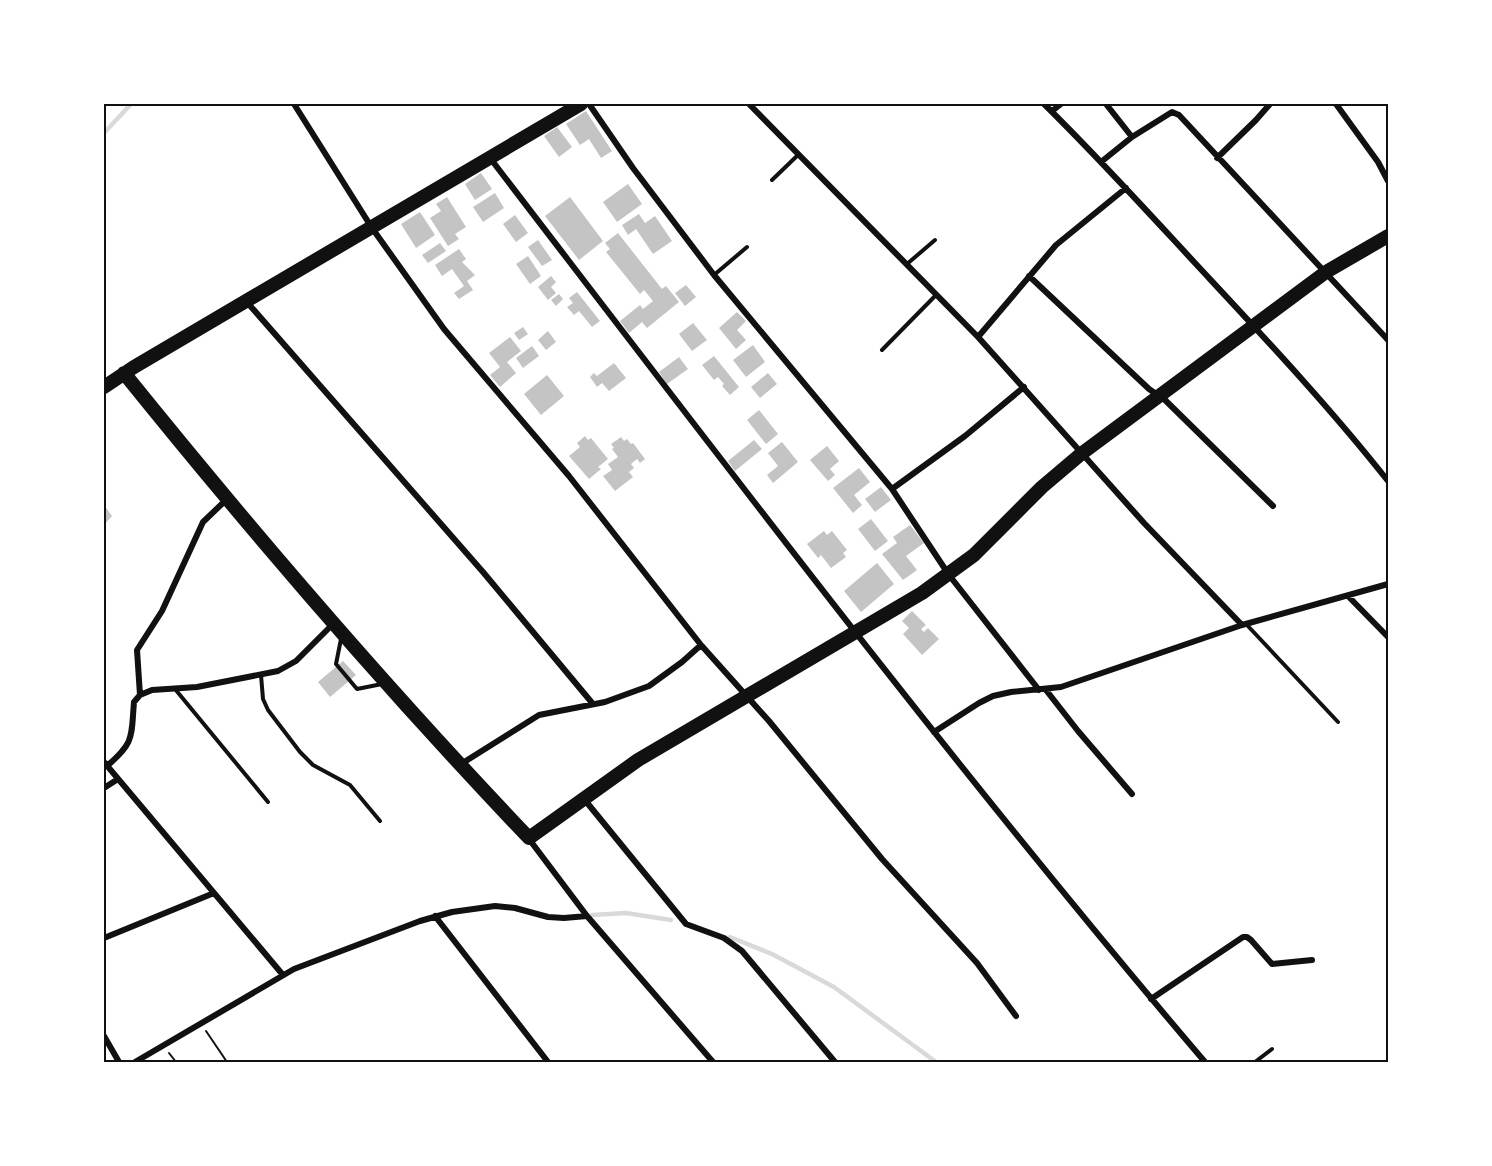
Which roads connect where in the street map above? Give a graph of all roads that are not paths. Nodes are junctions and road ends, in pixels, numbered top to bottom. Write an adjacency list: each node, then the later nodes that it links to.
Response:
1 (294, 104): 19 (street)
2 (581, 104): 13 (main road)
3 (589, 104): 25 (street)
4 (752, 104): 12 (street)
5 (1044, 104): 10 (street)
6 (1061, 104): 10 (street)
7 (1107, 104): 11 (street)
8 (1270, 104): 14 (street)
9 (1336, 104): 17 (street)
10 (1052, 111): 15 (street)
11 (1132, 136): 14 (street); 15 (street)
12 (798, 155): 16 (lane); 23 (street)
13 (490, 158): 19 (main road); 47 (street)
14 (1217, 158): 24 (street)
15 (1101, 162): 18 (street)
16 (772, 180)
17 (1389, 181)
18 (1126, 188): 26 (street); 29 (street)
19 (372, 228): 28 (main road); 50 (street)
20 (1389, 236): 24 (main road)
21 (935, 240): 23 (lane)
22 (747, 247): 25 (lane)
23 (906, 265): 27 (street)
24 (1326, 272): 29 (main road); 31 (street)
25 (714, 275): 39 (street)
26 (1029, 276): 30 (street); 36 (street)
27 (936, 295): 30 (street); 32 (lane)
28 (246, 301): 33 (main road); 58 (street)
29 (1254, 326): 36 (main road); 38 (street)
30 (978, 338): 35 (street)
31 (1389, 340)
32 (882, 350)
33 (123, 373): 34 (main road); 40 (main road)
34 (104, 387)
35 (1024, 387): 37 (street); 39 (street)
36 (1159, 395): 37 (main road); 41 (street)
37 (1081, 454): 42 (main road); 45 (street)
38 (1389, 481)
39 (892, 489): 42 (street)
40 (226, 500): 46 (main road); 56 (street)
41 (1273, 506)
42 (949, 574): 47 (main road); 54 (street)
43 (1389, 584): 44 (street)
44 (1348, 596): 45 (street); 49 (street)
45 (1244, 624): 55 (street); 59 (lane)
46 (332, 625): 48 (main road); 51 (street)
47 (855, 634): 57 (main road); 60 (street)
48 (342, 635): 52 (main road); 52 (lane)
49 (1389, 637)
50 (701, 645): 57 (street); 58 (street)
51 (261, 675): 53 (street); 68 (lane)
52 (385, 683): 62 (main road)
53 (175, 689): 56 (street); 67 (lane)
54 (1039, 690): 55 (street); 60 (street)
55 (1046, 690): 65 (street)
56 (140, 695): 61 (street)
57 (747, 697): 66 (main road); 77 (street)
58 (593, 704): 62 (street)
59 (1338, 723)
60 (934, 732): 76 (street)
61 (105, 764): 63 (street)
62 (459, 765): 69 (main road)
63 (118, 778): 64 (street); 70 (street)
64 (104, 788)
65 (1132, 794)
66 (583, 798): 69 (main road); 84 (street)
67 (268, 802)
68 (380, 821)
69 (529, 838): 72 (street)
70 (214, 894): 73 (street); 75 (street)
71 (435, 916): 72 (street); 75 (street); 83 (street)
72 (587, 916): 80 (street)
73 (104, 938)
74 (1312, 960): 76 (street)
75 (283, 975): 82 (street)
76 (1151, 999): 85 (street)
77 (1016, 1016)
78 (104, 1036): 81 (street)
79 (1272, 1050): 86 (lane)
80 (710, 1061)
81 (119, 1062)
82 (135, 1062)
83 (548, 1062)
84 (835, 1062)
85 (1205, 1062)
86 (1255, 1062)

